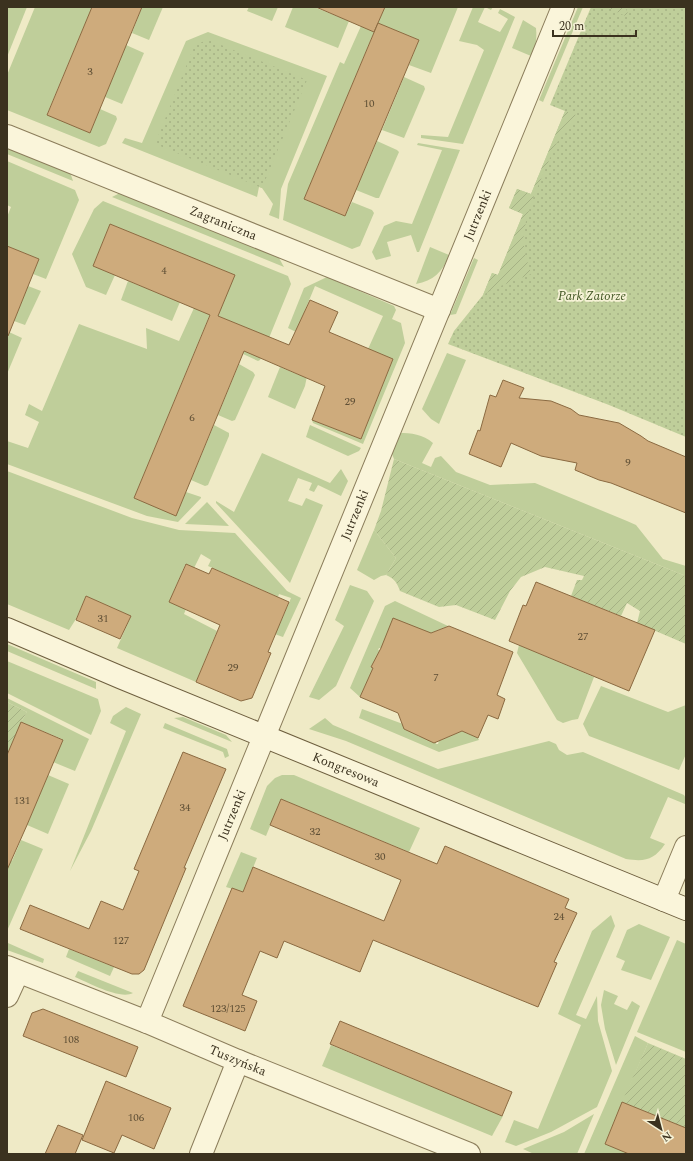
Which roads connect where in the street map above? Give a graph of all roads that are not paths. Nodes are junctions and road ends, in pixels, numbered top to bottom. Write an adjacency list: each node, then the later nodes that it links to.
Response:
1 (558, 8): 3 (street, Jutrzenki)
2 (7, 136): 3 (street, Zagraniczna)
3 (439, 310): 5 (street, Jutrzenki)
4 (7, 629): 5 (street, Kongresowa)
5 (265, 736): 7 (street, Kongresowa); 11 (street, Jutrzenki)
6 (686, 847): 7 (street)
7 (664, 900): 8 (street, Kongresowa)
8 (686, 909)
9 (12, 970): 10 (street); 11 (street, Tuszyńska)
10 (7, 996)
11 (147, 1022): 12 (street, Tuszyńska)
12 (238, 1061): 13 (street, Tuszyńska); 14 (street)
13 (466, 1153)
14 (201, 1154)

